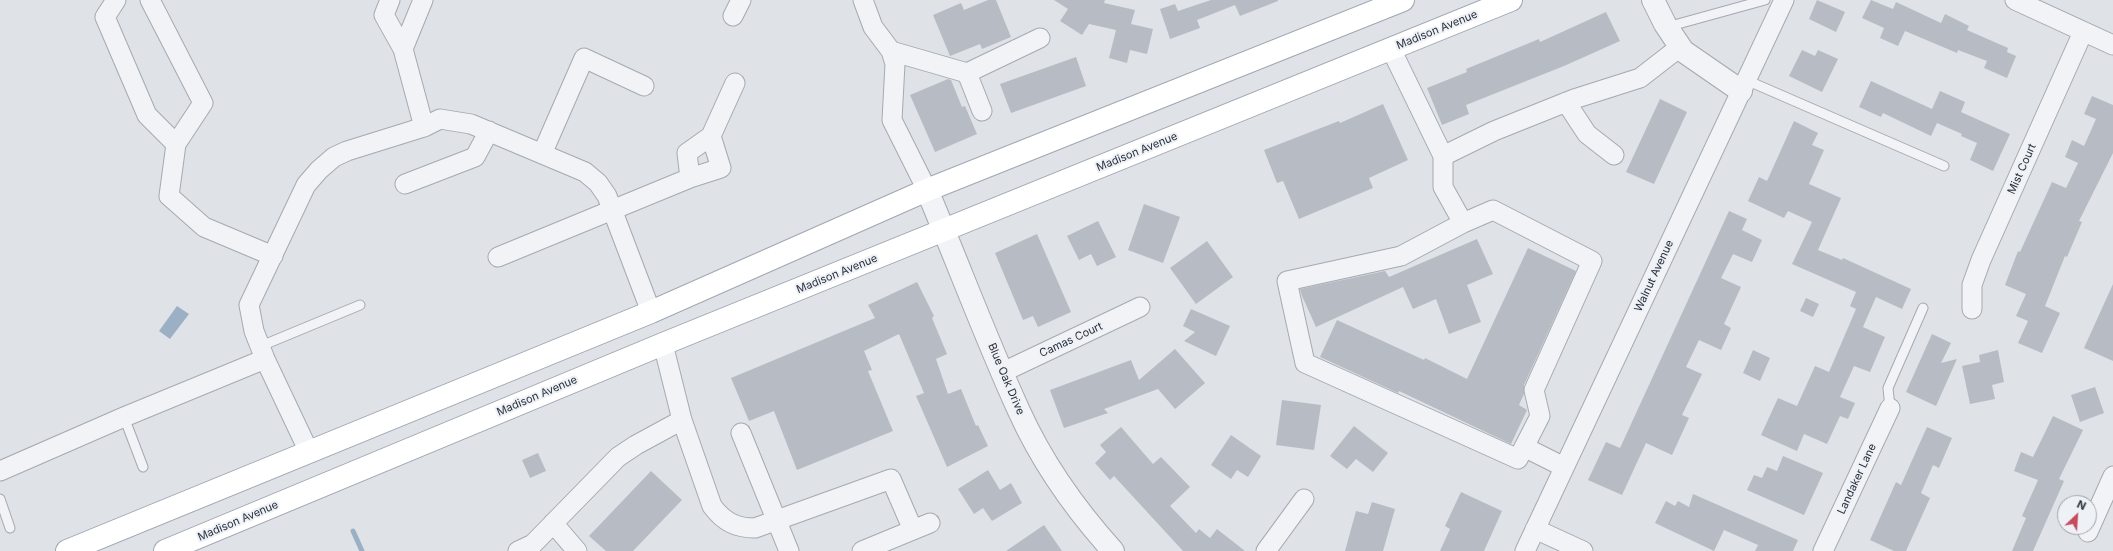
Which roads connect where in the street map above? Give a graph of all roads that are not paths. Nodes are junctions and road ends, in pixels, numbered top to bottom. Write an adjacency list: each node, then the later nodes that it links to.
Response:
1 (116, 0): 29 (street)
2 (150, 0): 29 (street)
3 (390, 0): 17 (street)
4 (423, 0): 17 (street)
5 (863, 0): 19 (street)
6 (1403, 0): 36 (main road)
7 (1511, 0): 18 (main road, Madison Avenue)
8 (1653, 0): 12 (street)
9 (1765, 0): 12 (lane)
10 (1784, 0): 22 (street, Walnut Avenue)
11 (2015, 0): 13 (street)
12 (1667, 27): 16 (street)
13 (2084, 32): 15 (street); 45 (street, Mist Court)
14 (1040, 38): 20 (street)
15 (2113, 45)
16 (1680, 47): 22 (street); 24 (street)
17 (403, 48): 26 (street)
18 (1391, 48): 32 (street); 39 (main road, Madison Avenue)
19 (891, 50): 20 (street); 36 (street)
20 (967, 72): 25 (street)
21 (735, 83): 28 (street)
22 (1744, 85): 33 (lane); 57 (street, Walnut Avenue)
23 (644, 86): 30 (street)
24 (1566, 102): 31 (street); 32 (street)
25 (982, 111)
26 (424, 127): 27 (street); 40 (street)
27 (488, 131): 30 (street); 35 (street)
28 (711, 136): 34 (street); 34 (street)
29 (176, 144): 40 (street)
30 (542, 154): 37 (street)
31 (1614, 155)
32 (1443, 156): 38 (street)
33 (1944, 166)
34 (690, 178): 37 (street)
35 (404, 184)
36 (927, 190): 39 (street, Blue Oak Drive); 46 (main road)
37 (613, 211): 41 (street); 46 (street)
38 (1463, 223): 54 (street); 54 (street)
39 (944, 230): 47 (main road, Madison Avenue); 49 (street, Blue Oak Drive)
40 (273, 256): 48 (street)
41 (498, 257)
42 (360, 305): 48 (lane)
43 (1140, 307): 49 (street, Camas Court)
44 (1923, 308): 50 (lane)
45 (1972, 309)
46 (651, 312): 55 (main road)
47 (662, 344): 52 (street); 68 (main road, Madison Avenue)
48 (263, 352): 51 (street); 55 (street)
49 (1003, 372): 73 (street, Blue Oak Drive)
50 (1890, 408): 77 (street, Landaker Lane)
51 (124, 417): 56 (lane); 58 (street)
52 (682, 420): 63 (street); 64 (street)
53 (741, 433): 63 (street)
54 (1524, 447): 57 (street)
55 (309, 452): 67 (main road)
56 (143, 467)
57 (1564, 467): 66 (street, Walnut Avenue)
58 (0, 471)
59 (2113, 476): 62 (street)
60 (0, 499): 65 (lane)
61 (1304, 499): 74 (street)
62 (2097, 512)
63 (777, 521): 71 (street); 72 (street)
64 (553, 523): 69 (street); 70 (street)
65 (10, 528)
66 (1535, 529): 75 (street, Walnut Avenue); 76 (street)
67 (67, 551)
68 (165, 551)
69 (518, 551)
70 (577, 551)
71 (789, 551)
72 (862, 551)
73 (1113, 551)
74 (1266, 551)
75 (1524, 551)
76 (1584, 551)
77 (1823, 551)

